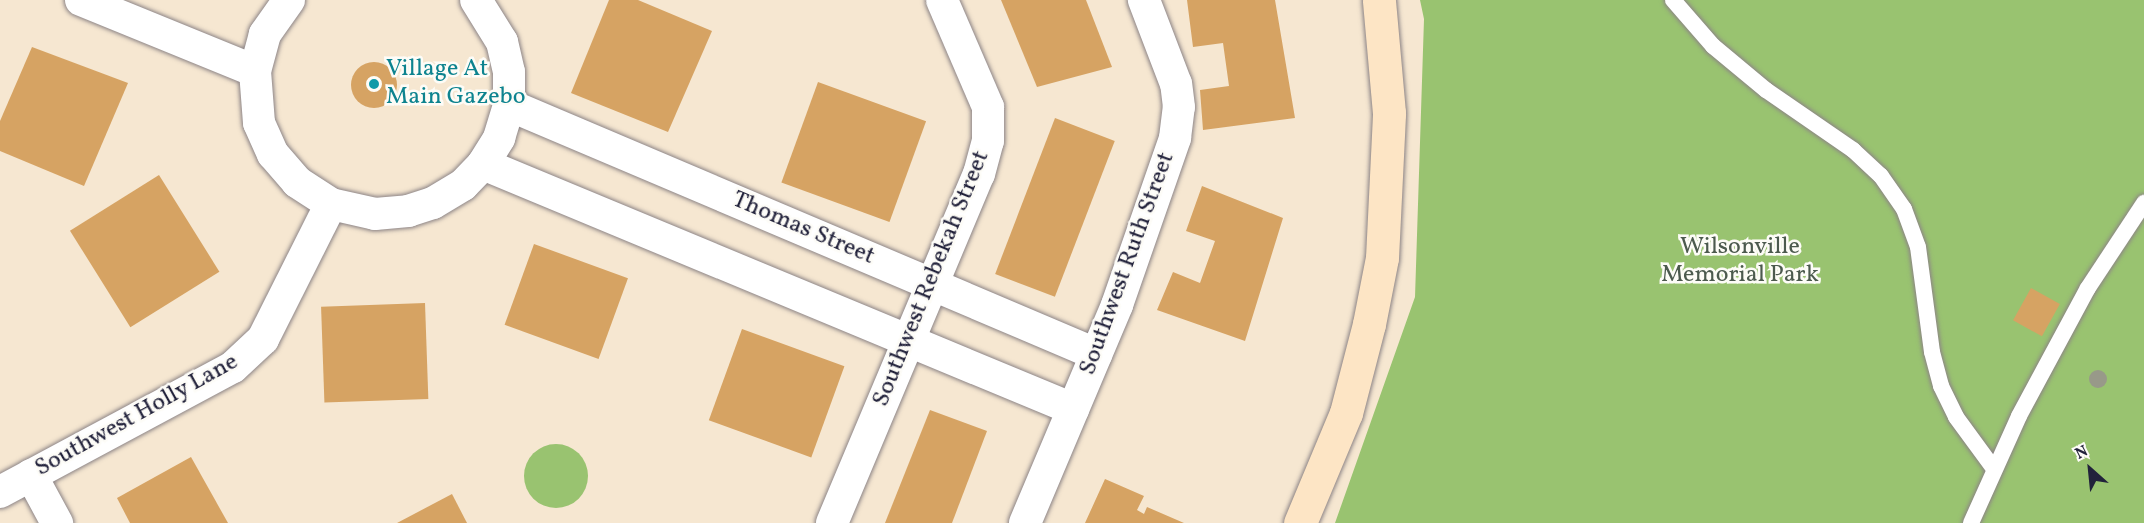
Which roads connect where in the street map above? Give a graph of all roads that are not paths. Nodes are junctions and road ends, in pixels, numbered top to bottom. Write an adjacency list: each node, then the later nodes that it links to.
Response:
1 (81, 0): 8 (street)
2 (476, 0): 9 (street)
3 (942, 0): 13 (street, Southwest Rebekah Street)
4 (1144, 0): 15 (street, Southwest Ruth Street)
5 (1379, 0): 23 (street)
6 (1673, 0): 17 (lane)
7 (280, 2): 8 (street)
8 (255, 71): 12 (street)
9 (509, 105): 10 (street); 13 (street, Thomas Street)
10 (483, 164): 12 (street); 14 (street)
11 (2144, 203): 17 (lane)
12 (331, 204): 18 (street, Southwest Holly Lane)
13 (932, 284): 14 (street, Southwest Rebekah Street); 15 (street, Thomas Street)
14 (908, 341): 16 (street); 21 (street, Southwest Rebekah Street)
15 (1096, 354): 16 (street, Southwest Ruth Street)
16 (1073, 409): 22 (street, Southwest Ruth Street)
17 (1994, 469): 24 (lane)
18 (31, 475): 19 (street, Southwest Holly Lane); 20 (street)
19 (0, 492)
20 (57, 523)
21 (832, 523)
22 (1025, 523)
23 (1300, 523)
24 (1971, 523)

